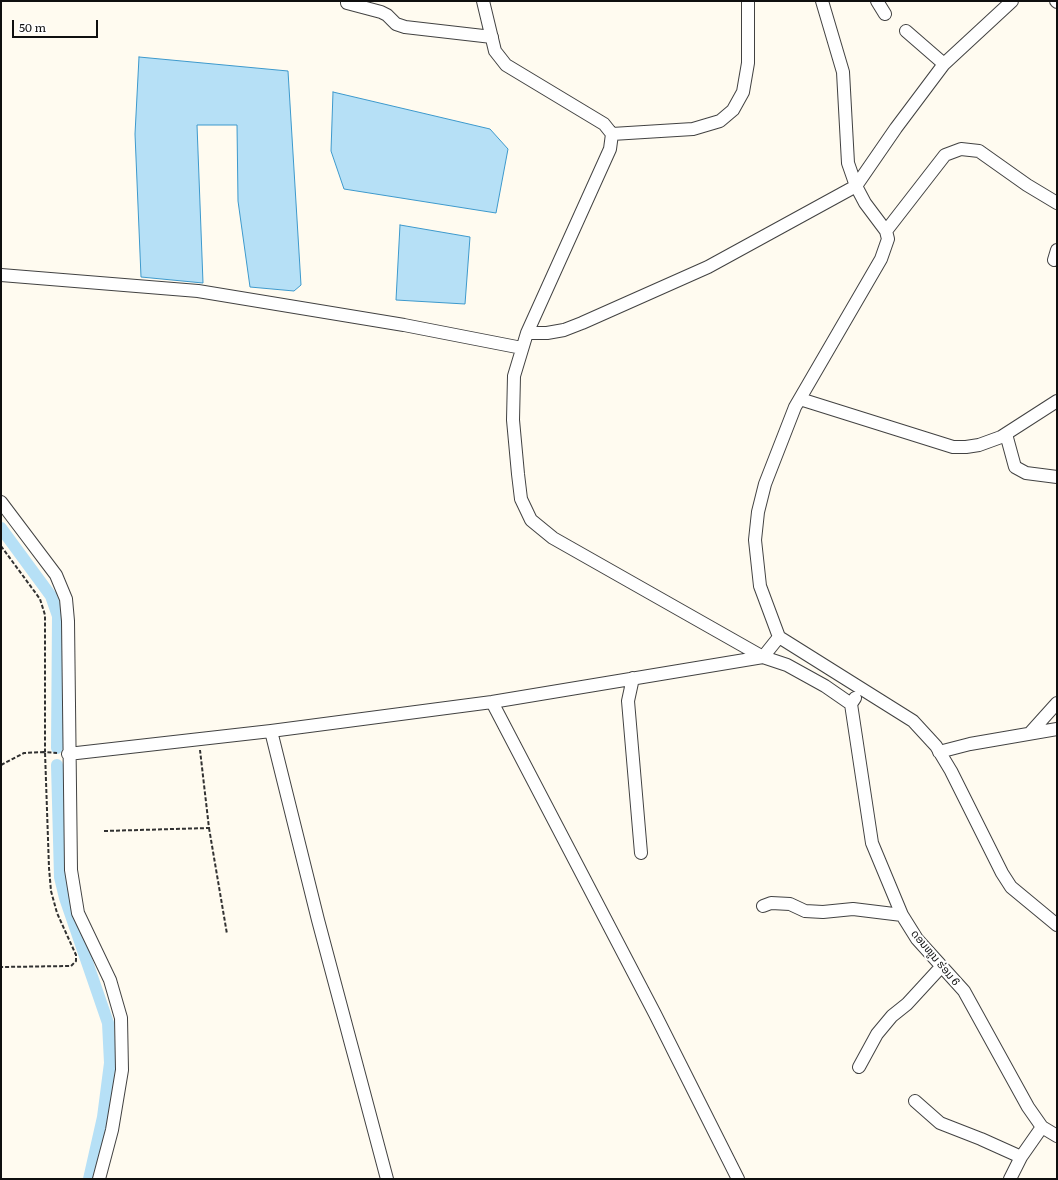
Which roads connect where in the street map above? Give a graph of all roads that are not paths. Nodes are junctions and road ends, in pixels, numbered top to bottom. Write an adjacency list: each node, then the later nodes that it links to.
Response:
1 (483, 1): 9 (street)
2 (748, 1): 11 (street)
3 (822, 1): 12 (street)
4 (878, 1): 7 (street)
5 (1012, 1): 10 (street)
6 (348, 3): 9 (street)
7 (885, 14)
8 (906, 31): 10 (street)
9 (492, 37): 11 (street)
10 (944, 64): 12 (street)
11 (612, 134): 16 (street)
12 (856, 186): 14 (street); 16 (street)
13 (1057, 203): 14 (street)
14 (886, 231): 18 (street)
15 (1, 275): 17 (street)
16 (527, 333): 17 (street)
17 (522, 348): 24 (street)
18 (800, 399): 20 (street); 23 (street)
19 (1057, 402): 20 (street)
20 (1006, 434): 21 (street)
21 (1057, 477)
22 (1, 502): 34 (street)
23 (779, 637): 24 (street); 26 (street)
24 (763, 657): 25 (street); 29 (street)
25 (633, 678): 27 (street); 35 (street)
26 (861, 689): 29 (street); 33 (street)
27 (492, 702): 31 (street); 47 (street)
28 (1057, 703): 32 (street)
29 (851, 704): 37 (street, ດອນໜູນ ຮ່ອມ 6)
30 (1057, 729): 32 (street)
31 (271, 731): 34 (street); 46 (street)
32 (1030, 733): 33 (street)
33 (939, 752): 38 (street)
34 (68, 754): 45 (street)
35 (641, 853)
36 (763, 906): 37 (street)
37 (902, 915): 39 (street, ດອນໜູນ ຮ່ອມ 6)
38 (1057, 924)
39 (941, 967): 40 (street); 42 (street, ດອນໜູນ ຮ່ອມ 6)
40 (859, 1067)
41 (915, 1101): 44 (street)
42 (1042, 1127): 43 (street, ດອນໜູນ ຮ່ອມ 6); 44 (street)
43 (1057, 1136)
44 (1021, 1157): 48 (street)
45 (99, 1179)
46 (387, 1179)
47 (738, 1179)
48 (1010, 1179)

